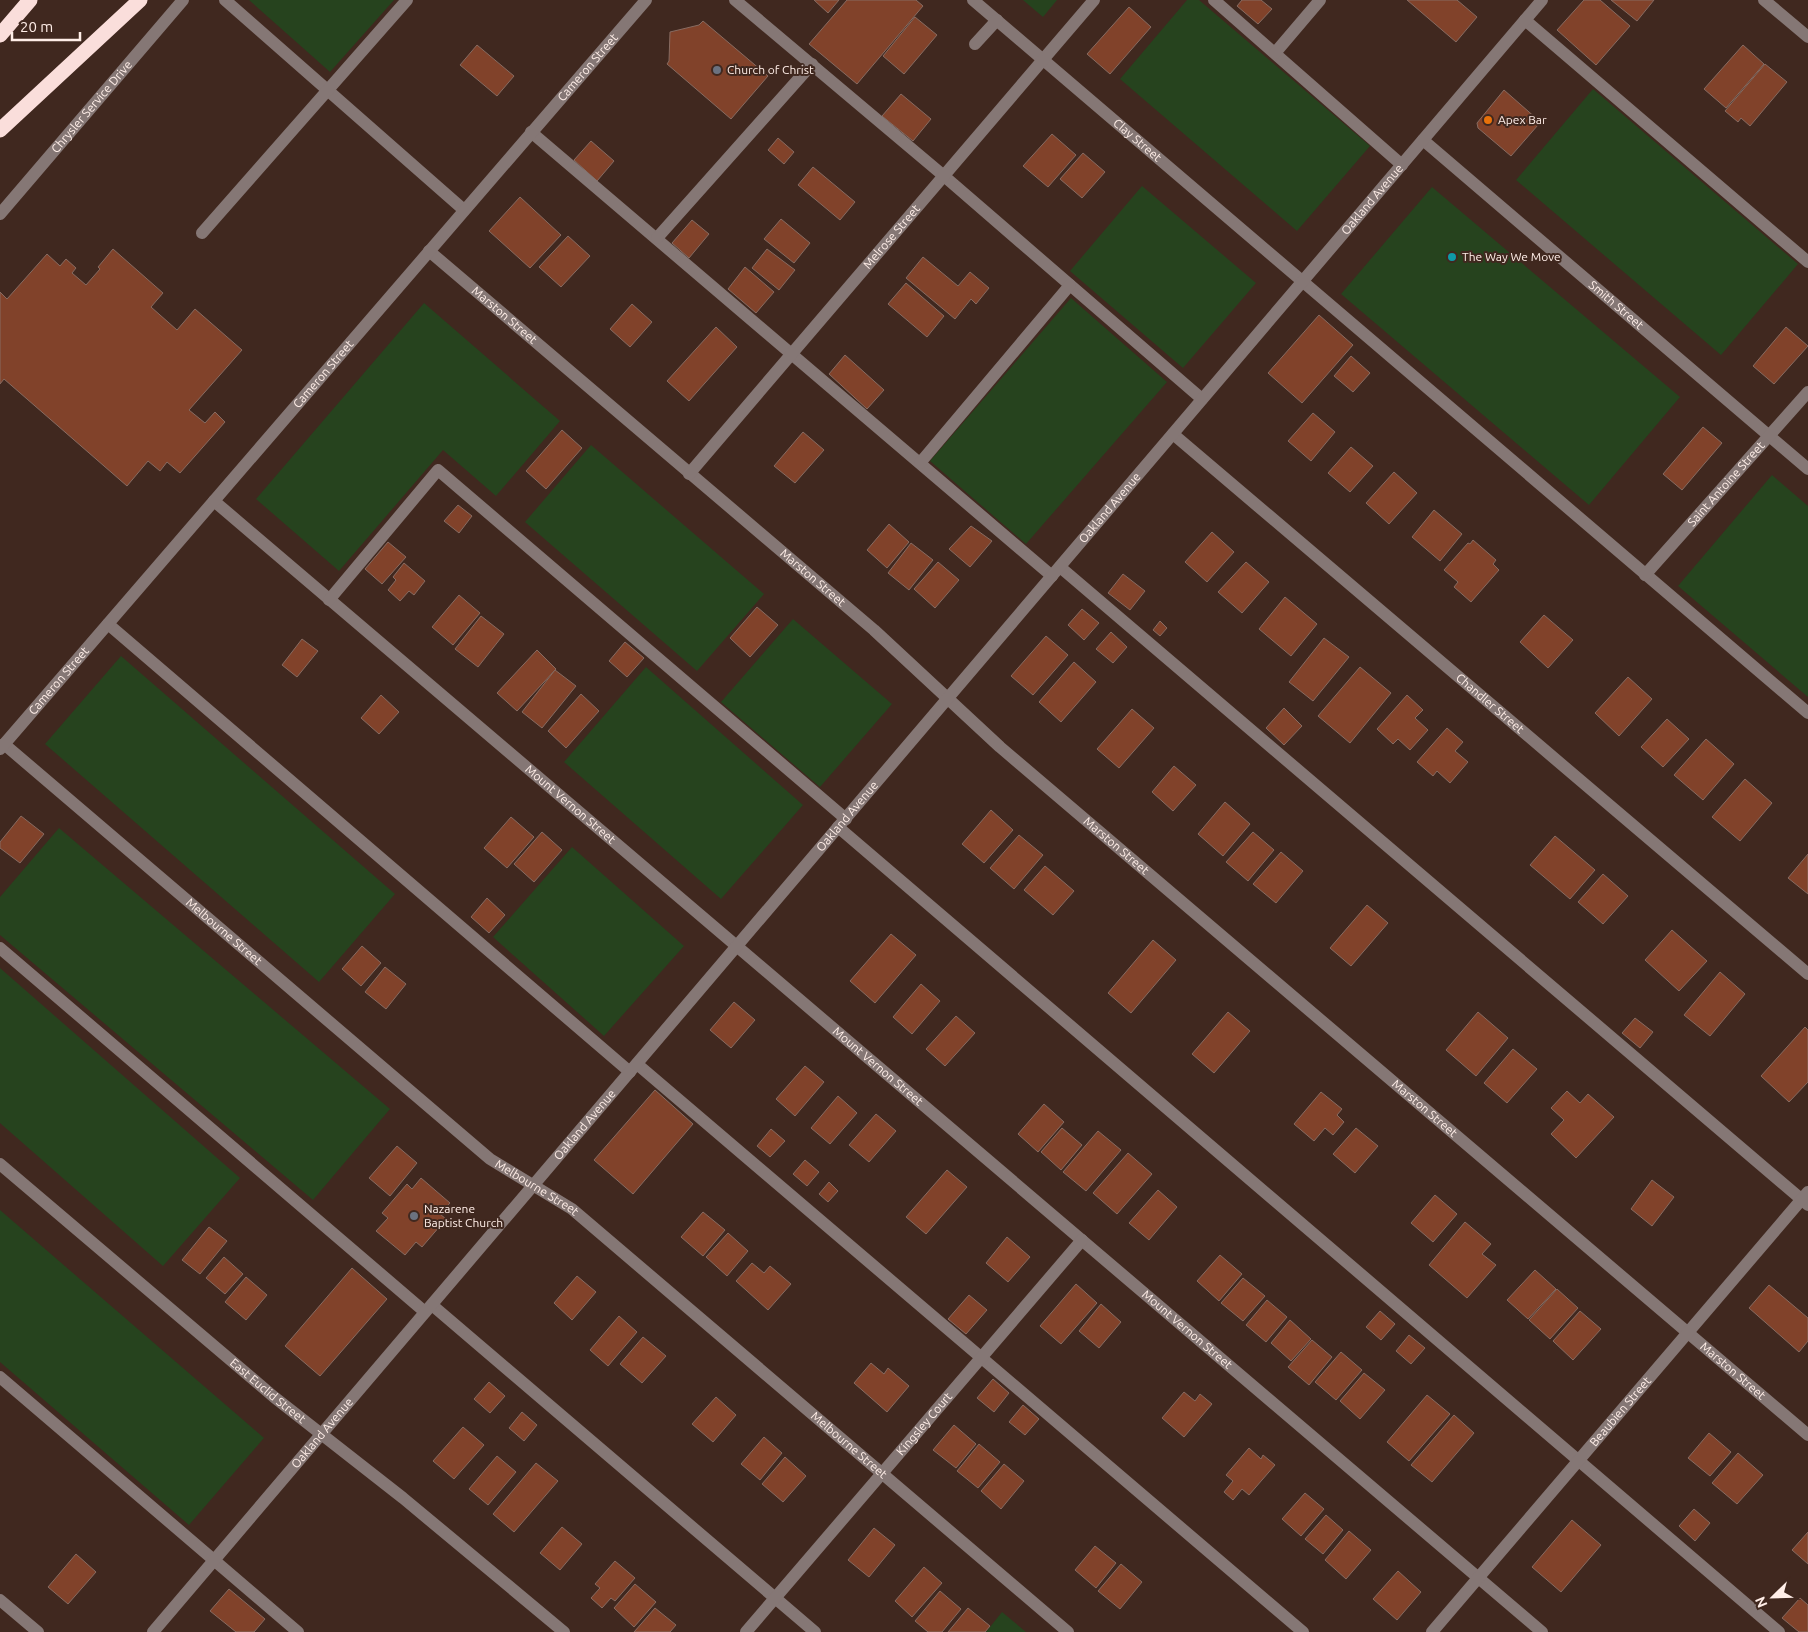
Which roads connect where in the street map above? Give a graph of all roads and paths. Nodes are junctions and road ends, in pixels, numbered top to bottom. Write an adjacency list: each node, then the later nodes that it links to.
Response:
1 (30, 0): 16 (highway)
2 (140, 0): 23 (highway)
3 (183, 0): 29 (street, Chrysler Service Drive)
4 (225, 0): 22 (street)
5 (407, 0): 22 (street)
6 (646, 0): 24 (street, Cameron Street)
7 (736, 0): 21 (street)
8 (973, 0): 14 (street, Clay Street)
9 (1094, 0): 20 (street, Melrose Street)
10 (1214, 0): 19 (street)
11 (1320, 0): 19 (street)
12 (1542, 0): 15 (street, Oakland Avenue)
13 (1764, 0): 17 (street)
14 (997, 20): 18 (street); 20 (street, Clay Street)
15 (1525, 20): 25 (street, Oakland Avenue); 33 (street)
16 (0, 35)
17 (1808, 37)
18 (975, 44)
19 (1275, 53): 26 (street)
20 (1044, 60): 27 (street, Melrose Street); 34 (street, Clay Street)
21 (812, 64): 27 (street); 31 (street)
22 (326, 90): 28 (street); 30 (street)
23 (0, 130)
24 (531, 132): 28 (street, Cameron Street); 31 (street)
25 (1424, 140): 26 (street, Oakland Avenue); 40 (street, Smith Street)
26 (1402, 165): 34 (street, Oakland Avenue)
27 (944, 176): 35 (street); 36 (street, Melrose Street)
28 (464, 210): 32 (street, Cameron Street)
29 (0, 214)
30 (202, 233)
31 (657, 238): 36 (street)
32 (429, 251): 43 (street, Marston Street); 44 (street, Cameron Street)
33 (1808, 262)
34 (1303, 281): 38 (street, Oakland Avenue); 46 (street, Clay Street)
35 (1070, 285): 38 (street); 41 (street)
36 (793, 353): 41 (street); 43 (street, Melrose Street)
37 (1808, 392): 40 (street, Saint Antoine Street)
38 (1202, 399): 39 (street, Oakland Avenue)
39 (1173, 434): 45 (street, Oakland Avenue); 55 (street, Chandler Street)
40 (1770, 436): 42 (street, Smith Street); 46 (street, Saint Antoine Street)
41 (920, 463): 45 (street)
42 (1808, 470)
43 (689, 474): 49 (street, Marston Street)
44 (214, 501): 47 (street, Mount Vernon Street); 48 (street, Cameron Street)
45 (1056, 572): 49 (street, Oakland Avenue); 59 (street)
46 (1646, 574): 50 (street, Clay Street)
47 (329, 600): 52 (street); 53 (street, Mount Vernon Street)
48 (108, 624): 51 (street, Cameron Street); 56 (street)
49 (948, 698): 52 (street, Oakland Avenue); 62 (street, Marston Street)
50 (1808, 713)
51 (2, 746): 58 (street, Melbourne Street)
52 (842, 823): 53 (street, Oakland Avenue); 67 (street)
53 (737, 946): 56 (street, Oakland Avenue); 60 (street, Mount Vernon Street)
54 (0, 948): 61 (street)
55 (1808, 974)
56 (633, 1068): 58 (street, Oakland Avenue); 63 (street)
57 (0, 1164): 65 (street, East Euclid Street)
58 (533, 1186): 61 (street, Oakland Avenue); 68 (street, Melbourne Street)
59 (1806, 1199): 62 (street, Beaubien Street)
60 (1082, 1240): 63 (street, Kingsley Court); 70 (street, Mount Vernon Street)
61 (428, 1308): 65 (street, Oakland Avenue); 71 (street)
62 (1688, 1332): 66 (street, Marston Street); 67 (street, Beaubien Street)
63 (981, 1358): 68 (street, Kingsley Court); 80 (street)
64 (0, 1378): 69 (street)
65 (322, 1434): 69 (street, Oakland Avenue); 76 (street, East Euclid Street)
66 (1808, 1435)
67 (1579, 1460): 70 (street, Beaubien Street); 83 (street)
68 (883, 1474): 71 (street, Kingsley Court); 79 (street, Melbourne Street)
69 (214, 1560): 74 (street, Oakland Avenue); 75 (street)
70 (1478, 1578): 81 (street, Beaubien Street); 82 (street, Mount Vernon Street)
71 (776, 1599): 77 (street, Kingsley Court); 78 (street)
72 (0, 1600): 73 (street)
73 (38, 1632)
74 (153, 1632)
75 (298, 1632)
76 (564, 1632)
77 (746, 1632)
78 (816, 1632)
79 (1068, 1632)
80 (1303, 1632)
81 (1432, 1632)
82 (1542, 1632)
83 (1779, 1632)

